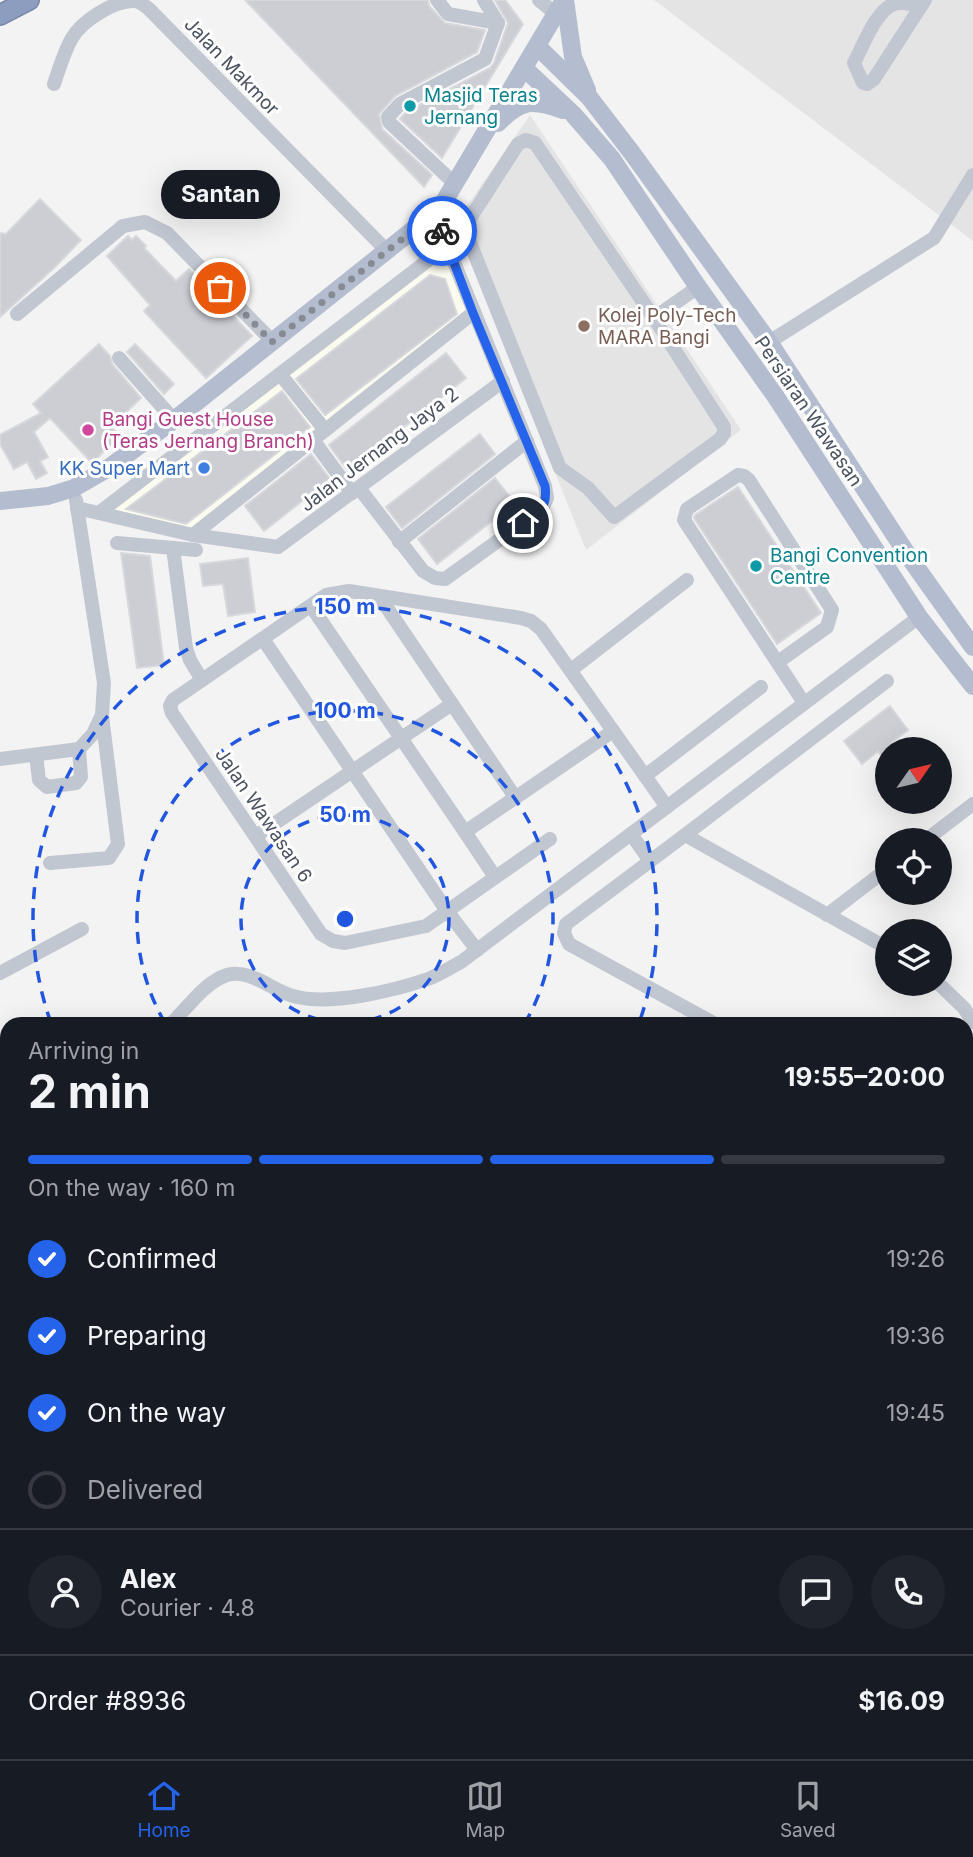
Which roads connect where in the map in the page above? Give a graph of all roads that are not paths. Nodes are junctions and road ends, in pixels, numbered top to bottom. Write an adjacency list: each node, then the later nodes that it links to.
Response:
1 (29, 0): 7 (highway)
2 (437, 0): 8 (street)
3 (484, 0): 8 (street)
4 (539, 0): 6 (street)
5 (923, 3): 5 (street)
6 (562, 5): 9 (main road); 12 (main road)
7 (0, 15)
8 (498, 23): 16 (street)
9 (537, 46): 10 (main road); 12 (main road, Persiaran Wawasan)
10 (524, 68): 13 (main road, Persiaran Wawasan); 14 (main road)
11 (54, 84): 19 (street, Jalan Makmor)
12 (589, 97): 26 (main road, Persiaran Wawasan)
13 (573, 114): 14 (main road); 20 (main road, Persiaran Wawasan)
14 (478, 145): 16 (main road)
15 (973, 175): 26 (street)
16 (454, 183): 17 (main road)
17 (435, 213): 18 (street); 19 (main road)
18 (448, 245): 21 (street); 28 (street)
19 (388, 252): 25 (main road)
20 (698, 287): 23 (street); 24 (main road, Persiaran Wawasan)
21 (473, 313): 29 (street); 32 (street)
22 (17, 314): 25 (street)
23 (654, 318): 23 (street)
24 (722, 319): 26 (main road); 30 (main road, Persiaran Wawasan)
25 (272, 342): 31 (main road)
26 (769, 342): 30 (main road); 45 (main road, Persiaran Wawasan)
27 (119, 358): 31 (street)
28 (279, 374): 32 (street); 39 (street)
29 (503, 381): 34 (street); 36 (street, Jalan Jernang Jaya 2)
30 (776, 397): 49 (main road, Persiaran Wawasan)
31 (174, 420): 35 (main road)
32 (325, 430): 33 (street)
33 (313, 440): 36 (street); 40 (street)
34 (527, 441): 41 (street); 41 (street)
35 (74, 488): 37 (main road); 38 (street)
36 (356, 490): 40 (street, Jalan Jernang Jaya 2); 41 (street)
37 (0, 501)
38 (77, 508): 39 (street); 61 (street)
39 (100, 512): 40 (street)
40 (193, 535)
41 (399, 542)
42 (117, 543): 43 (street)
43 (173, 548): 44 (street); 55 (street)
44 (196, 550)
45 (909, 557): 49 (main road); 50 (main road, Persiaran Wawasan)
46 (688, 580): 54 (street)
47 (379, 596): 48 (street); 54 (street); 60 (street)
48 (311, 606): 51 (street); 63 (street)
49 (919, 617): 50 (main road); 57 (main road, Persiaran Wawasan); 59 (street)
50 (960, 632): 52 (main road, Persiaran Wawasan)
51 (263, 639): 55 (street); 67 (street)
52 (973, 647)
53 (778, 662): 53 (street); 59 (street)
54 (571, 670): 62 (street)
55 (202, 680): 76 (street, Jalan Wawasan 6)
56 (887, 681): 75 (street)
57 (973, 686)
58 (761, 687): 68 (street)
59 (804, 703): 71 (street)
60 (452, 704): 63 (street); 69 (street)
61 (102, 715): 64 (street); 79 (street)
62 (613, 731): 68 (street); 69 (street)
63 (402, 738): 67 (street); 73 (street)
64 (79, 749): 65 (street); 65 (street)
65 (36, 755): 66 (street)
66 (0, 759)
67 (353, 771): 76 (street); 82 (street)
68 (645, 776): 71 (street)
69 (515, 797): 73 (street)
70 (973, 804): 72 (street)
71 (667, 807): 74 (street)
72 (942, 828)
73 (465, 832): 80 (street)
74 (631, 834): 78 (street); 86 (street)
75 (685, 835): 78 (street); 83 (street)
76 (256, 836): 82 (street, Jalan Wawasan 6)
77 (550, 839): 80 (street)
78 (649, 860): 90 (street)
79 (50, 863)
80 (495, 877): 82 (street)
81 (875, 878): 83 (street)
82 (447, 911): 86 (street)
83 (827, 915): 85 (street)
84 (82, 929): 87 (street)
85 (875, 941)
86 (477, 950): 89 (street)
87 (0, 973)
88 (952, 996): 91 (street)
89 (178, 1017)
90 (702, 1017)
91 (970, 1017)

